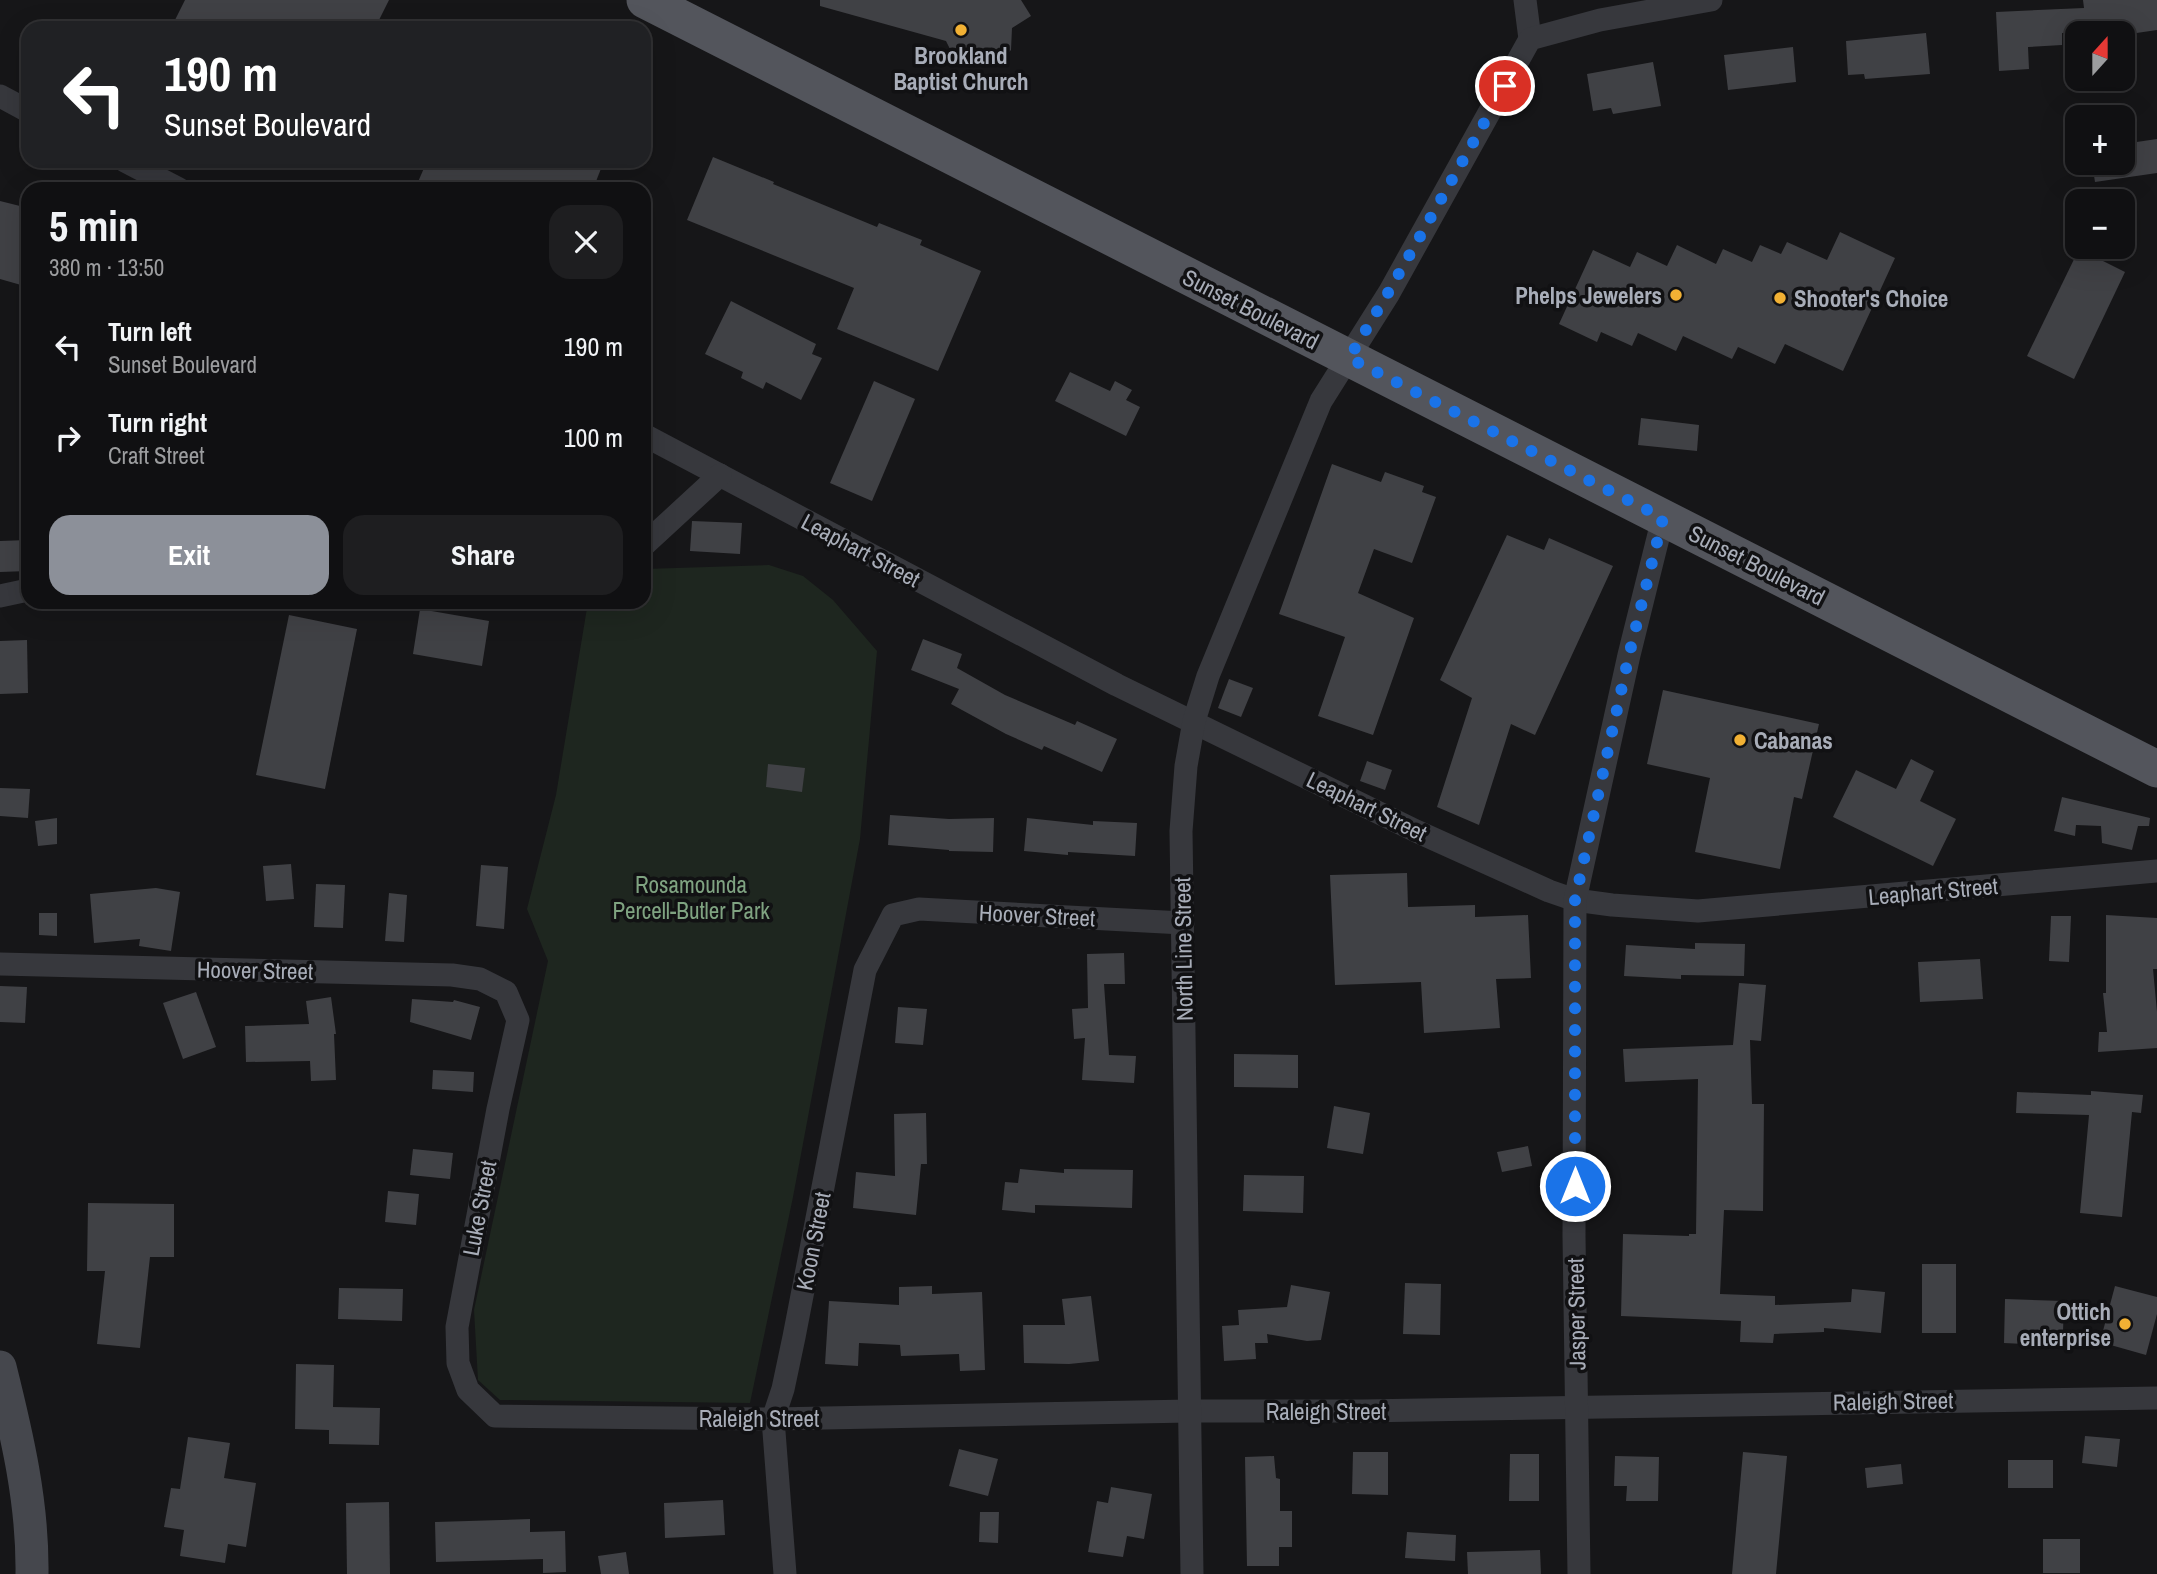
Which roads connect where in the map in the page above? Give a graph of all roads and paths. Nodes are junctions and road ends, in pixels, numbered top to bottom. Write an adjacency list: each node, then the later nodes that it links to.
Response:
1 (645, 0): 9 (main road, Sunset Boulevard)
2 (1525, 0): 4 (street)
3 (1711, 0): 4 (street)
4 (1531, 39): 9 (street, North Line Street)
5 (0, 96): 6 (street)
6 (21, 107)
7 (138, 168): 8 (street)
8 (166, 182)
9 (1349, 358): 12 (main road, Sunset Boulevard); 16 (street, North Line Street)
10 (651, 439): 11 (street, Leaphart Street)
11 (720, 475): 13 (street); 16 (street, Leaphart Street)
12 (1663, 518): 17 (main road, Sunset Boulevard); 19 (street, Jasper Street)
13 (651, 539)
14 (21, 592): 15 (street)
15 (0, 596)
16 (1194, 721): 19 (street, Leaphart Street); 21 (street, North Line Street)
17 (2157, 769)
18 (2157, 871): 19 (street, Leaphart Street)
19 (1575, 900): 26 (street, Jasper Street)
20 (892, 915): 21 (street, Hoover Street); 29 (street, Koon Street)
21 (1182, 923): 27 (street, North Line Street)
22 (0, 964): 23 (street, Hoover Street)
23 (506, 992): 28 (street, Luke Street)
24 (0, 1367): 30 (main road)
25 (2157, 1398): 26 (street, Raleigh Street)
26 (1577, 1406): 27 (street, Raleigh Street); 33 (street, Jasper Street)
27 (1189, 1410): 29 (street, Raleigh Street); 32 (street, North Line Street)
28 (495, 1416): 29 (street, Raleigh Street)
29 (773, 1419): 31 (street, Koon Street)
30 (32, 1574)
31 (785, 1574)
32 (1192, 1574)
33 (1579, 1574)

